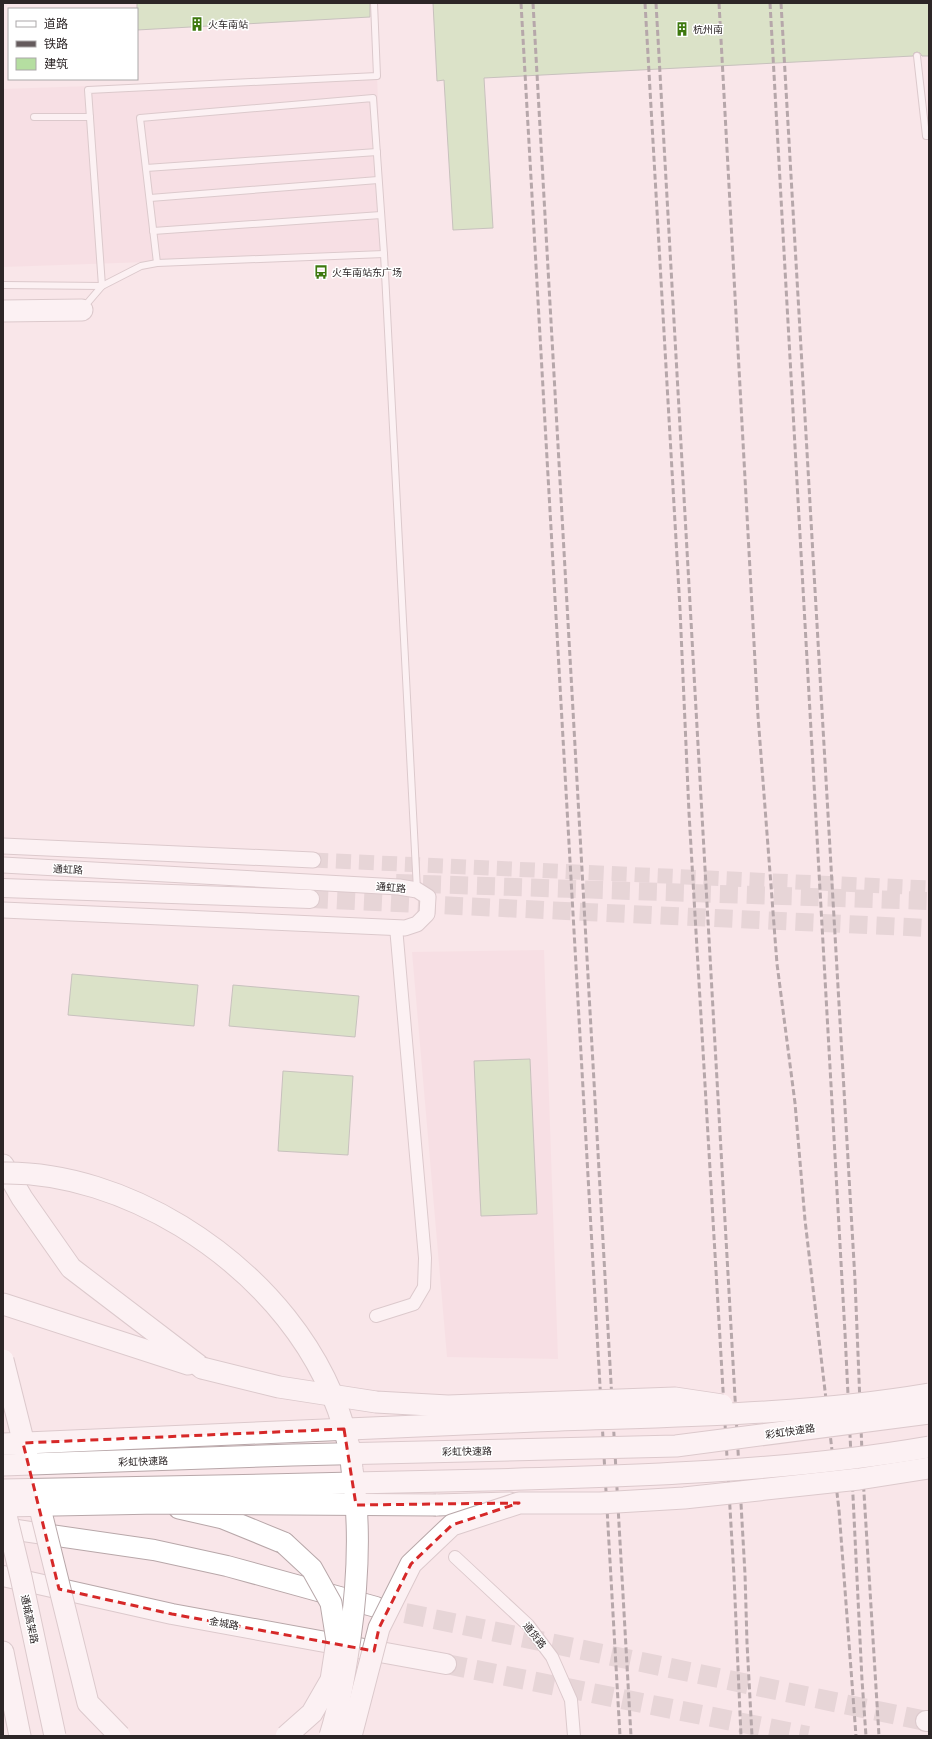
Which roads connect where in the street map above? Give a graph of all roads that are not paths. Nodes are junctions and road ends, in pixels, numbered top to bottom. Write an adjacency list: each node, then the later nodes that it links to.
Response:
1 (374, 3): 4 (lane)
2 (916, 56): 5 (lane)
3 (34, 117): 4 (lane)
4 (90, 117): 15 (lane)
5 (928, 136)
6 (377, 152): 7 (lane); 7 (lane); 8 (lane)
7 (146, 168): 9 (lane)
8 (378, 180): 9 (lane); 10 (lane)
9 (150, 198): 11 (lane)
10 (381, 215): 11 (lane); 12 (lane)
11 (154, 231): 13 (lane)
12 (384, 254): 13 (lane); 22 (lane)
13 (157, 263): 15 (lane)
14 (3, 285): 15 (lane)
15 (102, 286): 16 (lane)
16 (82, 310): 17 (highway)
17 (3, 311)
18 (3, 846): 19 (street, 通虹路)
19 (314, 860)
20 (3, 865): 22 (street, 通虹路)
21 (3, 888): 23 (main road)
22 (417, 890): 25 (street, 通虹路)
23 (310, 899)
24 (3, 910): 25 (street, 通虹路)
25 (396, 927): 29 (street)
26 (3, 1165): 31 (highway, bridge)
27 (3, 1173): 53 (highway, bridge)
28 (3, 1304): 31 (highway)
29 (376, 1316)
30 (3, 1360): 51 (highway, bridge)
31 (202, 1368): 33 (highway, bridge)
32 (929, 1394): 33 (highway, bridge)
33 (774, 1412): 35 (highway, bridge)
34 (929, 1413): 37 (highway, 彩虹快速路, bridge)
35 (3, 1444)
36 (929, 1447): 39 (highway, bridge)
37 (3, 1465)
38 (929, 1468): 41 (highway, bridge)
39 (3, 1490)
40 (158, 1503): 41 (highway, bridge); 42 (highway, bridge); 52 (highway, bridge)
41 (519, 1503): 54 (highway, bridge)
42 (3, 1504): 50 (highway, 通城高架路, bridge)
43 (3, 1528): 46 (main road)
44 (455, 1557): 55 (street, 通货路)
45 (3, 1576): 48 (main road, 金城路)
46 (376, 1607)
47 (3, 1652): 49 (highway)
48 (446, 1664)
49 (20, 1736)
50 (55, 1736)
51 (120, 1736)
52 (286, 1736)
53 (330, 1736)
54 (351, 1736)
55 (574, 1736)

